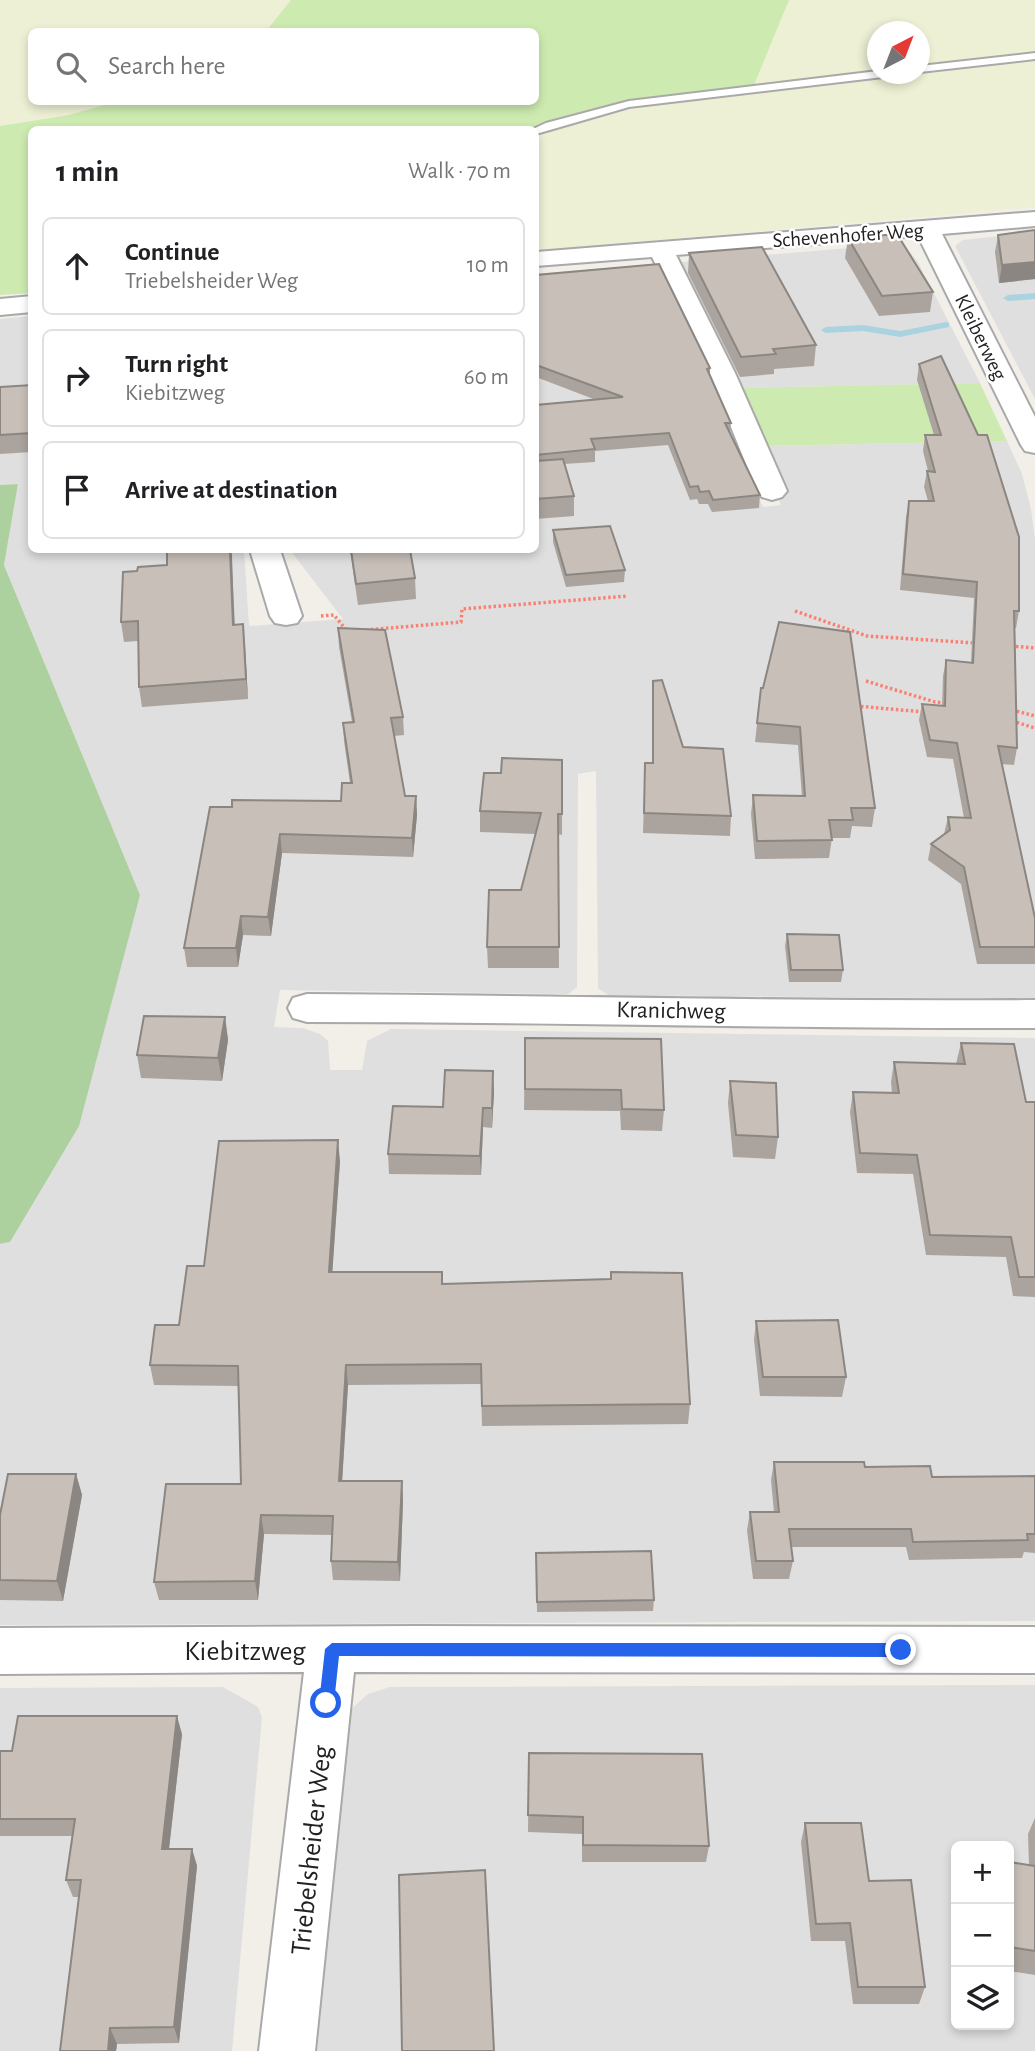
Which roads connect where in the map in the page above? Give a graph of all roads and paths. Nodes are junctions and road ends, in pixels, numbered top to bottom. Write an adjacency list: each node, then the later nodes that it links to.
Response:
1 (1035, 56): 2 (lane)
2 (930, 68)
3 (867, 76): 4 (lane)
4 (539, 130)
5 (1035, 219): 6 (street, Schevenhofer Weg)
6 (927, 229): 7 (street, Schevenhofer Weg); 11 (street, Kleiberweg)
7 (660, 249): 8 (street, Schevenhofer Weg); 12 (street)
8 (539, 259)
9 (28, 304): 10 (street)
10 (0, 307)
11 (1034, 442)
12 (772, 491)
13 (266, 553): 16 (street)
14 (628, 596): 16 (path)
15 (795, 611): 17 (path)
16 (286, 616)
17 (983, 644)
18 (1009, 646): 19 (path)
19 (1035, 648)
20 (866, 681): 21 (path)
21 (948, 704)
22 (855, 706): 24 (path)
23 (1003, 709): 25 (path)
24 (936, 713)
25 (1035, 716)
26 (1003, 719): 27 (path)
27 (1035, 728)
28 (307, 1008): 29 (street, Kranichweg)
29 (1035, 1014)
30 (332, 1649): 31 (street, Kiebitzweg); 32 (street, Kiebitzweg); 33 (street, Triebelsheider Weg)
31 (1035, 1650)
32 (0, 1651)
33 (287, 2051)

